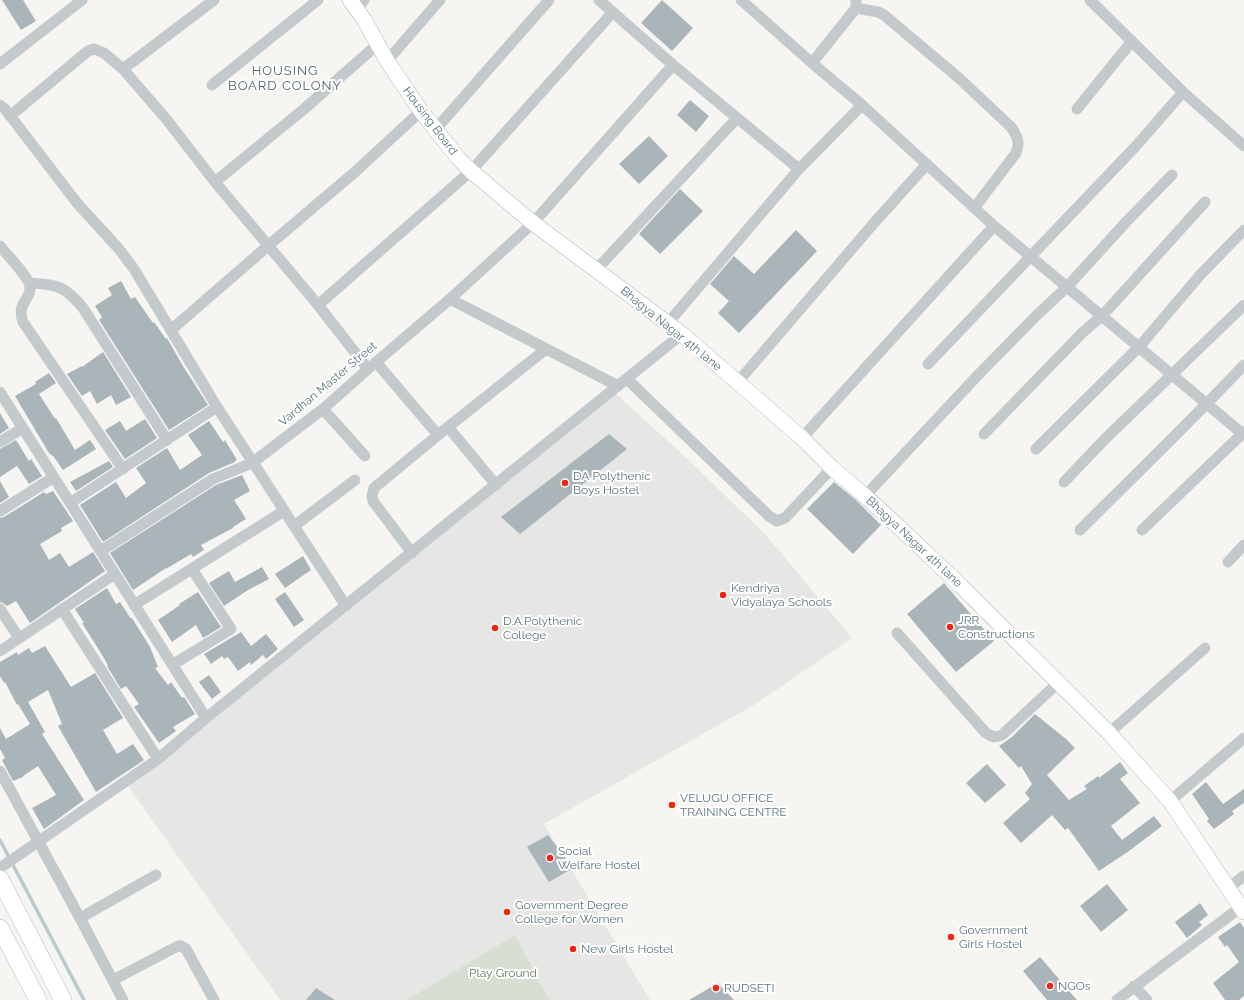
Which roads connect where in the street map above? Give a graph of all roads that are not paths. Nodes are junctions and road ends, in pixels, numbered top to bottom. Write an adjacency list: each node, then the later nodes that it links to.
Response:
1 (82, 0): 15 (street)
2 (214, 0): 18 (street)
3 (318, 0): 19 (street)
4 (440, 0): 14 (street)
5 (549, 0): 27 (street)
6 (599, 0): 11 (street)
7 (741, 0): 16 (street)
8 (1090, 0): 12 (street)
9 (357, 3): 13 (main road, Housing Board)
10 (856, 4): 16 (street); 35 (street)
11 (613, 12): 17 (street); 31 (street)
12 (1132, 41): 20 (street); 24 (street)
13 (378, 44): 14 (main road, Housing Board); 33 (street)
14 (387, 61): 23 (main road, Housing Board)
15 (0, 64)
16 (812, 64): 22 (street)
17 (673, 65): 26 (street); 36 (street, Vardhan Master Street)
18 (123, 69): 25 (street); 33 (street)
19 (212, 85)
20 (1183, 92): 28 (street); 41 (street)
21 (0, 105): 25 (street)
22 (862, 105): 29 (street); 30 (street)
23 (421, 110): 27 (main road, Housing Board); 39 (street)
24 (1077, 110)
25 (10, 116): 50 (street)
26 (737, 118): 30 (street); 42 (street)
27 (435, 130): 31 (main road, Housing Board)
28 (1244, 146)
29 (927, 164): 35 (street); 59 (street)
30 (799, 169): 49 (street)
31 (471, 171): 36 (main road, Housing Board); 46 (street)
32 (1172, 175): 44 (street)
33 (215, 182): 39 (street)
34 (1205, 202): 48 (street)
35 (975, 207): 37 (street)
36 (534, 223): 42 (main road, Bhagya Nagar 4th lane); 45 (street, Vardhan Master Street)
37 (994, 226): 41 (street); 69 (street)
38 (1244, 230): 52 (street)
39 (269, 245): 46 (street); 50 (street)
40 (0, 246): 43 (street)
41 (1031, 257): 44 (street); 54 (street)
42 (596, 270): 49 (main road, Bhagya Nagar 4th lane)
43 (30, 283): 70 (street); 76 (street)
44 (1067, 287): 48 (street); 81 (street)
45 (450, 299): 53 (street); 55 (street, Vardhan Master Street)
46 (318, 305): 55 (street)
47 (1244, 305): 57 (street)
48 (1102, 316): 52 (street); 67 (street)
49 (668, 323): 51 (main road, Bhagya Nagar 4th lane)
50 (171, 330): 62 (street)
51 (682, 334): 58 (street); 59 (main road, Bhagya Nagar 4th lane)
52 (1139, 347): 57 (street); 72 (street)
53 (546, 348): 58 (street); 64 (street)
54 (928, 364)
55 (372, 365): 63 (street, Vardhan Master Street); 68 (street)
56 (1244, 365): 61 (street)
57 (1172, 375): 61 (street); 79 (street)
58 (622, 382): 75 (street); 80 (street)
59 (737, 382): 69 (main road, Bhagya Nagar 4th lane)
60 (0, 392): 65 (street)
61 (1207, 404): 66 (street); 86 (street)
62 (217, 407): 70 (street); 74 (street)
63 (323, 409): 73 (street); 74 (street, Vardhan Master Street)
64 (448, 426): 68 (street); 80 (street)
65 (23, 428): 71 (street); 77 (street)
66 (1244, 433): 87 (street)
67 (984, 434)
68 (438, 435): 90 (street)
69 (802, 438): 75 (main road, Bhagya Nagar 4th lane)
70 (167, 440): 76 (street)
71 (0, 442)
72 (1036, 449)
73 (365, 456)
74 (252, 463): 84 (street); 89 (street, Vardhan Master Street)
75 (832, 468): 81 (main road, Bhagya Nagar 4th lane)
76 (123, 469): 82 (street)
77 (54, 477): 82 (street); 83 (street)
78 (355, 480): 85 (street)
79 (1064, 482)
80 (496, 485): 90 (street)
81 (866, 496): 103 (main road, Bhagya Nagar 4th lane)
82 (70, 504): 89 (street)
83 (0, 511)
84 (284, 511): 85 (street); 92 (street)
85 (294, 526): 95 (street)
86 (1080, 530)
87 (1142, 530)
88 (1244, 545): 91 (street)
89 (101, 551): 93 (street)
90 (412, 553): 95 (street)
91 (1228, 562)
92 (192, 569): 94 (street); 102 (street)
93 (115, 574): 94 (street); 97 (street)
94 (134, 605): 102 (street)
95 (346, 606): 104 (street)
96 (0, 609): 99 (street)
97 (62, 609): 99 (street); 107 (street)
98 (897, 633): 103 (street)
99 (19, 638): 101 (street)
100 (1205, 648): 105 (street)
101 (0, 651)
102 (172, 665): 104 (street)
103 (1059, 682): 105 (main road, Bhagya Nagar 4th lane)
104 (206, 718): 107 (street)
105 (1109, 734): 109 (main road, Bhagya Nagar 4th lane)
106 (1244, 738): 109 (street)
107 (158, 759): 110 (street)
108 (0, 771): 110 (street)
109 (1170, 802): 115 (main road, Bhagya Nagar 4th lane)
110 (38, 842): 111 (street); 117 (street)
111 (0, 868)
112 (156, 875): 117 (street)
113 (1244, 876): 115 (street)
114 (0, 878): 122 (main road)
115 (1228, 888): 116 (main road, Bhagya Nagar 4th lane)
116 (1242, 910): 120 (street)
117 (80, 918): 119 (street)
118 (0, 928): 121 (main road)
119 (113, 980): 123 (street); 124 (street)
120 (1134, 986): 125 (street); 126 (street)
121 (38, 1000)
122 (63, 1000)
123 (123, 1000)
124 (214, 1000)
125 (1117, 1000)
126 (1147, 1000)

